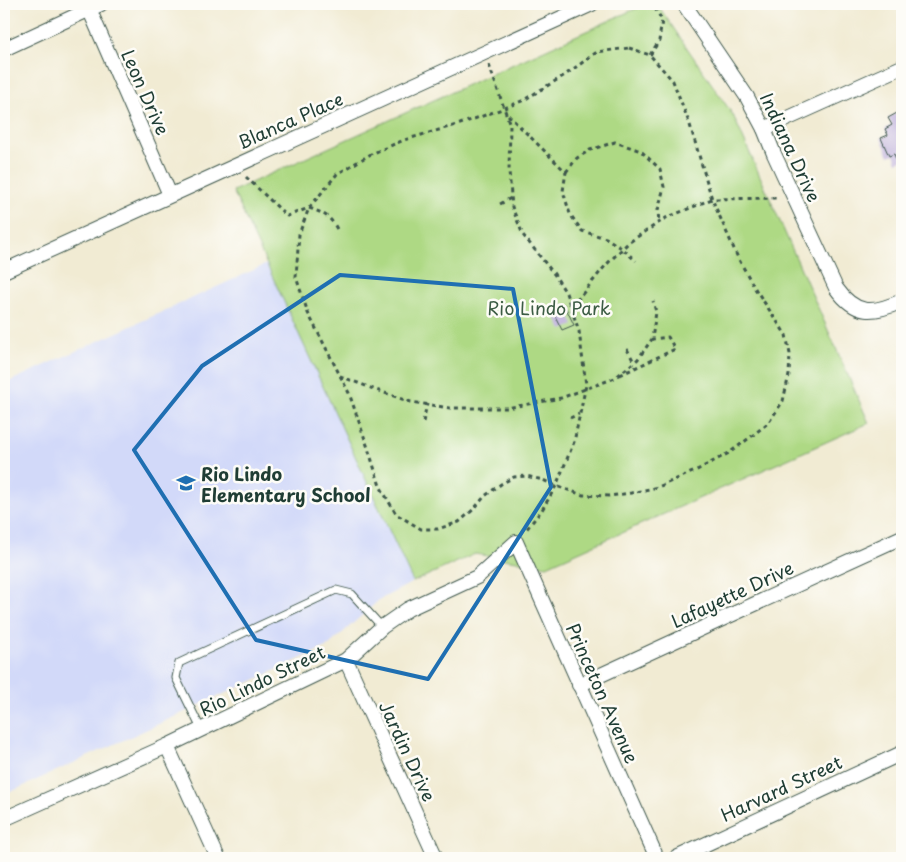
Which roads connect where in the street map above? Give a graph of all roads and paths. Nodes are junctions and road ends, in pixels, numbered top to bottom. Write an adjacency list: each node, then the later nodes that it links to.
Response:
1 (592, 4): 6 (street, Blanca Place)
2 (654, 4): 7 (path)
3 (684, 4): 11 (street, Indiana Drive)
4 (92, 6): 5 (street); 14 (street, Leon Drive)
5 (4, 49)
6 (484, 53): 9 (path); 12 (street, Blanca Place)
7 (650, 56): 9 (path); 17 (path)
8 (902, 67): 11 (street)
9 (505, 108): 10 (path); 19 (path)
10 (507, 115): 13 (path); 16 (path)
11 (764, 129): 15 (street, Indiana Drive)
12 (235, 166): 14 (street, Blanca Place); 19 (path)
13 (566, 172): 20 (path); 22 (path)
14 (170, 195): 24 (street, Blanca Place)
15 (793, 195): 17 (path); 26 (street, Indiana Drive)
16 (512, 198): 18 (path); 27 (path)
17 (712, 199): 20 (path); 38 (path)
18 (500, 204)
19 (308, 208): 21 (path); 31 (path)
20 (659, 223): 22 (path)
21 (337, 229)
22 (622, 249): 23 (path); 27 (path)
23 (636, 261)
24 (4, 271)
25 (654, 301): 28 (path)
26 (902, 301)
27 (570, 304): 33 (path)
28 (652, 339): 30 (path); 32 (path)
29 (627, 349): 30 (path)
30 (634, 362): 32 (path)
31 (340, 376): 34 (path); 38 (path)
32 (615, 378): 33 (path)
33 (586, 389): 34 (path); 35 (path)
34 (427, 404): 37 (path)
35 (580, 414): 36 (path); 38 (path)
36 (570, 418)
37 (423, 422)
38 (556, 486): 40 (path)
39 (902, 537): 43 (street, Lafayette Drive)
40 (516, 542): 41 (street, Rio Lindo Street); 43 (street, Princeton Avenue)
41 (382, 627): 42 (street, Rio Lindo Street); 44 (lane)
42 (346, 660): 44 (street, Rio Lindo Street); 49 (street, Jardin Drive)
43 (579, 685): 50 (street, Princeton Avenue)
44 (201, 729): 45 (street, Rio Lindo Street)
45 (167, 746): 47 (street, Rio Lindo Street); 48 (street)
46 (902, 753): 51 (street, Harvard Street)
47 (4, 819)
48 (218, 858)
49 (436, 858)
50 (657, 858)
51 (676, 858)

